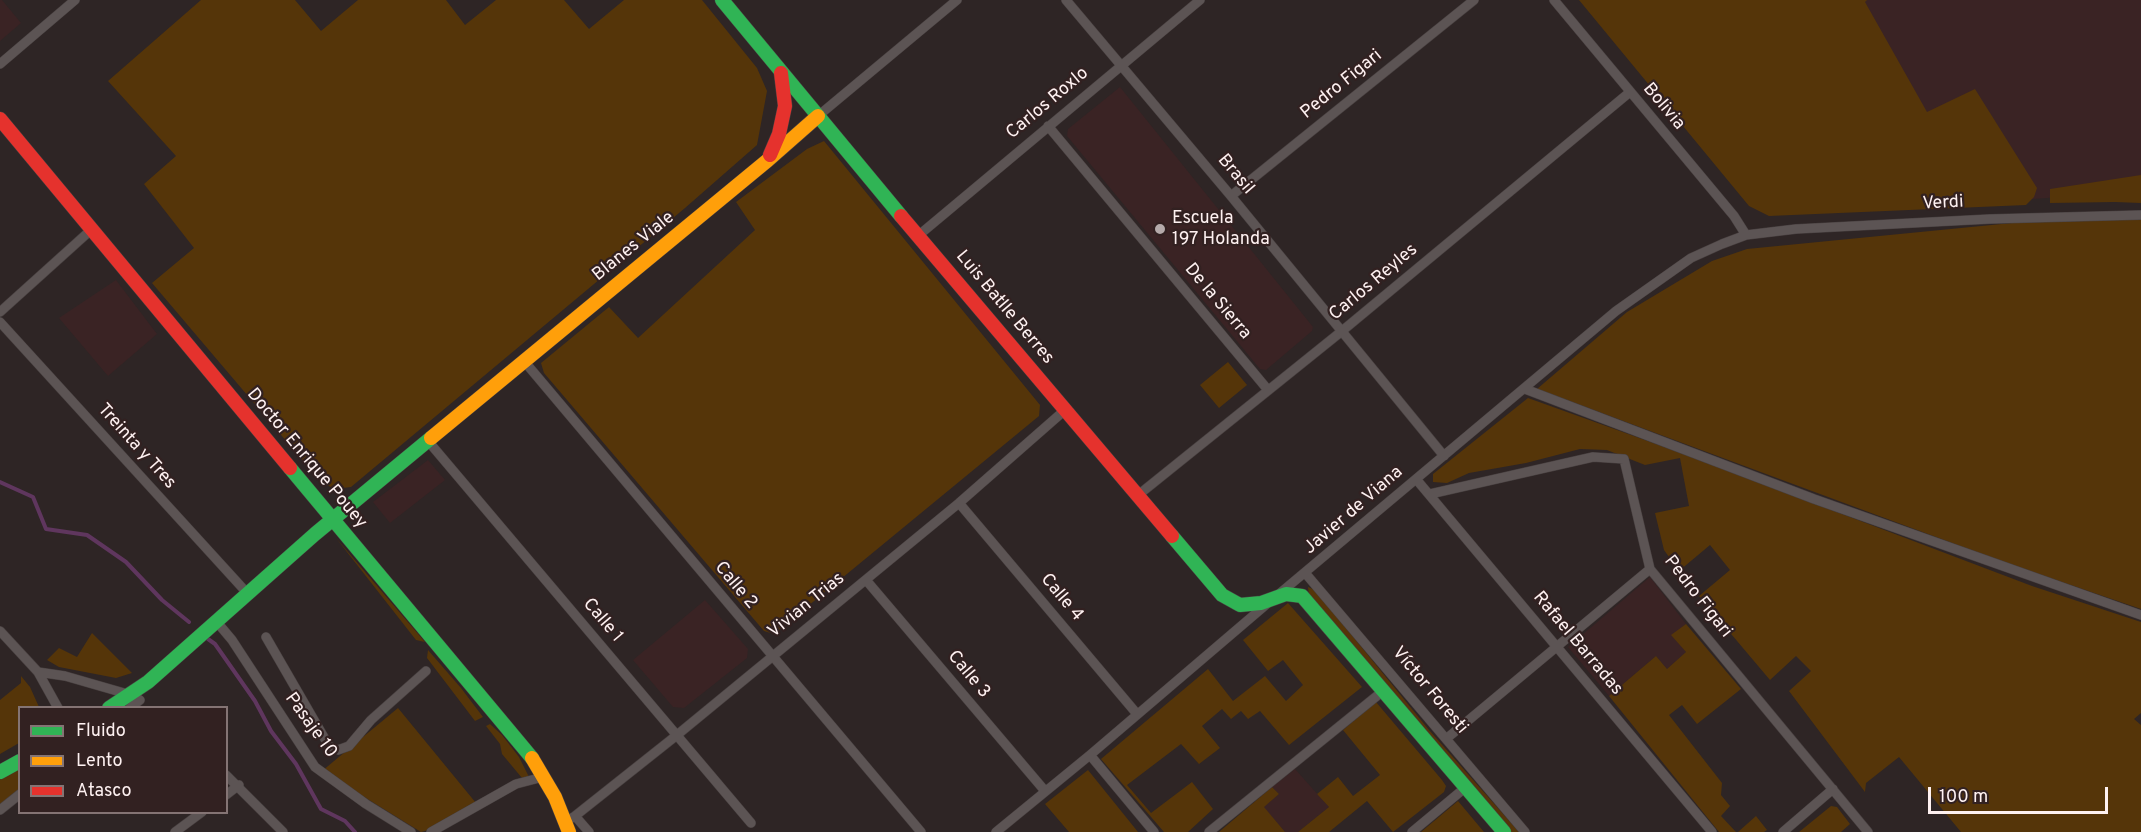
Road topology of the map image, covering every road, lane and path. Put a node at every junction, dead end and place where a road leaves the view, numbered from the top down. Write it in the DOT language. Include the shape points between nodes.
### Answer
graph roads {
  1 [pos="75,0"];
  2 [pos="722,0"];
  3 [pos="957,0"];
  4 [pos="1066,0"];
  5 [pos="1200,0"];
  6 [pos="1474,0"];
  7 [pos="1554,0"];
  8 [pos="0,64"];
  9 [pos="1120,65"];
  10 [pos="781,73"];
  11 [pos="1630,92"];
  12 [pos="818,116"];
  13 [pos="0,119"];
  14 [pos="1048,126"];
  15 [pos="768,160"];
  16 [pos="1231,196"];
  17 [pos="2141,215"];
  18 [pos="92,229"];
  19 [pos="919,235"];
  20 [pos="1746,235"];
  21 [pos="0,312"];
  22 [pos="0,322"];
  23 [pos="1342,331"];
  24 [pos="525,361"];
  25 [pos="1525,389"];
  26 [pos="1268,390"];
  27 [pos="1065,410"];
  28 [pos="428,441"];
  29 [pos="1444,456"];
  30 [pos="1416,479"];
  31 [pos="1430,494"];
  32 [pos="1137,496"];
  33 [pos="959,503"];
  34 [pos="332,520"];
  35 [pos="1650,569"];
  36 [pos="1306,574"];
  37 [pos="866,580"];
  38 [pos="248,594"];
  39 [pos="1275,597"];
  40 [pos="2141,615"];
  41 [pos="216,621"];
  42 [pos="0,631"];
  43 [pos="266,637"];
  44 [pos="232,640"];
  45 [pos="1557,646"];
  46 [pos="772,656"];
  47 [pos="426,671"];
  48 [pos="38,672"];
  49 [pos="1383,691"];
  50 [pos="133,701"];
  51 [pos="57,706"];
  52 [pos="116,706"];
  53 [pos="1137,714"];
  54 [pos="677,735"];
  55 [pos="1446,740"];
  56 [pos="1090,755"];
  57 [pos="18,762"];
  58 [pos="0,772"];
  59 [pos="228,777"];
  60 [pos="543,777"];
  61 [pos="239,785"];
  62 [pos="1466,787"];
  63 [pos="1833,789"];
  64 [pos="1045,791"];
  65 [pos="228,793"];
  66 [pos="18,796"];
  67 [pos="0,810"];
  68 [pos="201,814"];
  69 [pos="570,823"];
  70 [pos="751,823"];
  71 [pos="175,832"];
  72 [pos="283,832"];
  73 [pos="411,832"];
  74 [pos="431,832"];
  75 [pos="589,832"];
  76 [pos="921,832"];
  77 [pos="996,832"];
  78 [pos="1154,832"];
  79 [pos="1209,832"];
  80 [pos="1412,832"];
  81 [pos="1503,832"];
  82 [pos="1525,832"];
  83 [pos="1712,832"];
  84 [pos="1783,832"];
  85 [pos="1868,832"];
  1 -- 8 [label="street"];
  2 -- 10 [label="street, Luis Batlle Berres"];
  3 -- 12 [label="street, Blanes Viale"];
  4 -- 9 [label="street, Brasil"];
  5 -- 9 [label="street, Carlos Roxlo"];
  6 -- 16 [label="street, Pedro Figari"];
  7 -- 11 [label="street, Bolivia"];
  9 -- 14 [label="street, Carlos Roxlo"];
  9 -- 16 [label="street, Brasil"];
  10 -- 12 [label="street, Luis Batlle Berres"];
  10 -- 15 [label="street" via="784,112"];
  11 -- 20 [label="street, Bolivia"];
  11 -- 23 [label="street, Carlos Reyles"];
  12 -- 15 [label="street, Blanes Viale"];
  12 -- 19 [label="street, Luis Batlle Berres"];
  13 -- 18 [label="street, Doctor Enrique Pouey"];
  14 -- 19 [label="street, Carlos Roxlo"];
  14 -- 26 [label="street, De la Sierra"];
  15 -- 24 [label="street, Blanes Viale"];
  16 -- 23 [label="street, Brasil"];
  17 -- 20 [label="street, Verdi" via="1847,225"];
  18 -- 21 [label="street"];
  18 -- 34 [label="street, Doctor Enrique Pouey"];
  19 -- 27 [label="street, Luis Batlle Berres"];
  20 -- 25 [label="street, Javier de Viana" via="1691,258 1662,276"];
  22 -- 38 [label="street, Treinta y Tres"];
  23 -- 26 [label="street, Carlos Reyles"];
  23 -- 29 [label="street, Brasil"];
  24 -- 28 [label="street, Blanes Viale"];
  24 -- 46 [label="street, Calle 2"];
  25 -- 29 [label="street, Javier de Viana"];
  25 -- 40 [label="street" via="1814,499"];
  26 -- 32 [label="street, Carlos Reyles"];
  27 -- 32 [label="street, Luis Batlle Berres"];
  27 -- 33 [label="street, Vivian Trias"];
  28 -- 34 [label="street, Blanes Viale"];
  28 -- 54 [label="street, Calle 1"];
  29 -- 30 [label="street, Javier de Viana"];
  30 -- 31 [label="street, Rafael Barradas"];
  30 -- 36 [label="street, Javier de Viana"];
  31 -- 35 [label="street, Pedro Figari" via="1593,456 1624,459"];
  31 -- 45 [label="street, Rafael Barradas"];
  32 -- 39 [label="street, Luis Batlle Berres" via="1212,584 1232,601 1249,605"];
  33 -- 37 [label="street, Vivian Trias"];
  33 -- 53 [label="street, Calle 4"];
  34 -- 38 [label="street, Blanes Viale"];
  34 -- 60 [label="street, Doctor Enrique Pouey" via="532,758"];
  35 -- 45 [label="street"];
  35 -- 63 [label="street, Pedro Figari"];
  36 -- 39 [label="street, Javier de Viana"];
  36 -- 55 [label="street, Víctor Foresti"];
  37 -- 46 [label="street, Vivian Trias"];
  37 -- 64 [label="street, Calle 3"];
  38 -- 41 [label="street, Blanes Viale"];
  39 -- 49 [label="street, Víctor Foresti" via="1302,596"];
  39 -- 53 [label="street, Javier de Viana"];
  41 -- 44 [label="street, Pasaje 10"];
  41 -- 44 [label="street, Pasaje 10"];
  41 -- 50 [label="street, Blanes Viale" via="148,682"];
  42 -- 48 [label="street"];
  43 -- 47 [label="street" via="329,746 338,750 349,746"];
  44 -- 73 [label="street, Pasaje 10" via="315,767"];
  45 -- 55 [label="street"];
  45 -- 83 [label="street, Rafael Barradas"];
  46 -- 54 [label="street, Vivian Trias"];
  46 -- 76 [label="street, Calle 2"];
  48 -- 50 [label="street" via="65,676"];
  48 -- 51 [label="street"];
  49 -- 62 [label="street, Víctor Foresti"];
  49 -- 79 [label="street"];
  50 -- 52 [label="street, Blanes Viale"];
  53 -- 56 [label="street, Javier de Viana"];
  54 -- 69 [label="street, Vivian Trias"];
  54 -- 70 [label="street, Calle 1"];
  55 -- 82 [label="street, Víctor Foresti"];
  56 -- 64 [label="street, Javier de Viana"];
  56 -- 78 [label="street"];
  57 -- 58 [label="street"];
  59 -- 61 [label="street"];
  60 -- 69 [label="street, Doctor Enrique Pouey"];
  60 -- 74 [label="street" via="516,784"];
  61 -- 65 [label="street"];
  61 -- 72 [label="street"];
  62 -- 80 [label="street"];
  62 -- 81 [label="street, Víctor Foresti"];
  63 -- 84 [label="street"];
  63 -- 85 [label="street, Pedro Figari"];
  64 -- 77 [label="street, Javier de Viana"];
  66 -- 67 [label="street"];
  68 -- 71 [label="street"];
  69 -- 75 [label="street"];
}
